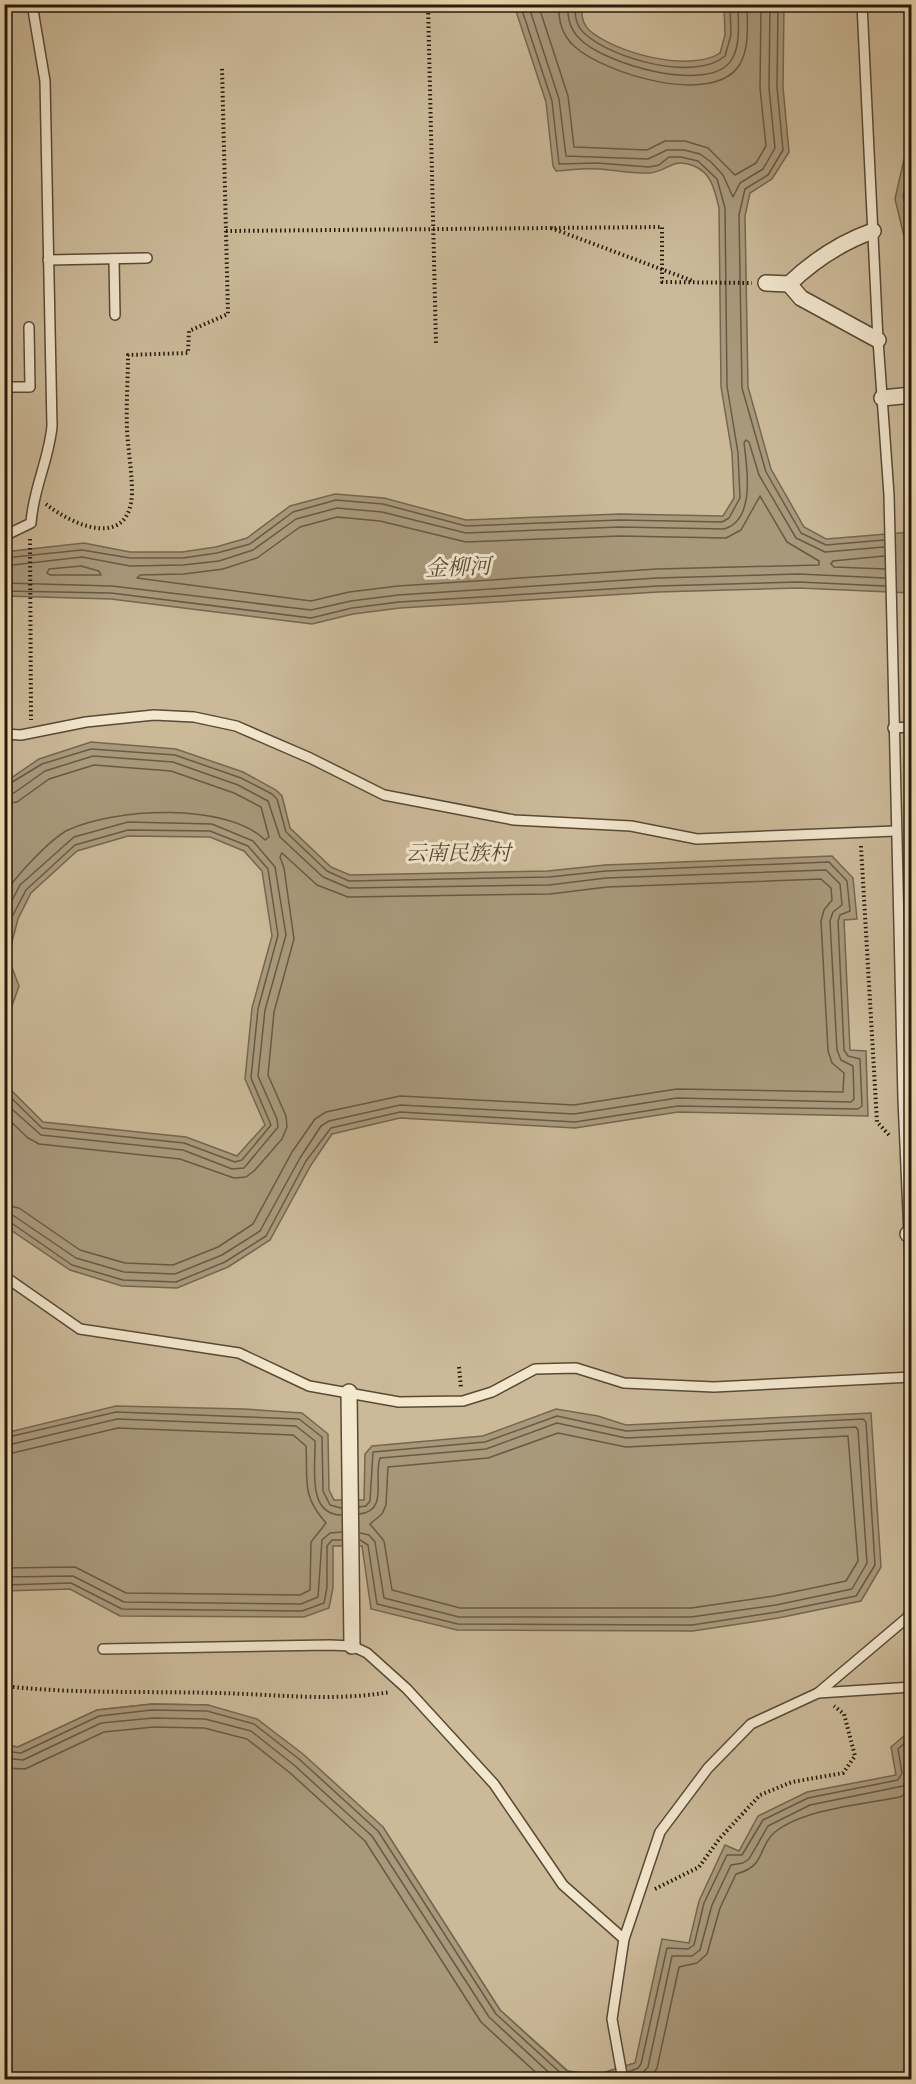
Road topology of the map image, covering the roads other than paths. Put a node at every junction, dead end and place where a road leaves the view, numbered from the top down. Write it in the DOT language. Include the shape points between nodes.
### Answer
graph roads {
  1 [pos="32,4"];
  2 [pos="862,4"];
  3 [pos="873,231"];
  4 [pos="147,258"];
  5 [pos="114,259"];
  6 [pos="48,260"];
  7 [pos="766,283"];
  8 [pos="789,284"];
  9 [pos="115,315"];
  10 [pos="29,327"];
  11 [pos="878,340"];
  12 [pos="4,387"];
  13 [pos="30,387"];
  14 [pos="51,387"];
  15 [pos="912,395"];
  16 [pos="882,398"];
  17 [pos="4,536"];
  18 [pos="912,727"];
  19 [pos="893,728"];
  20 [pos="4,734"];
  21 [pos="896,831"];
  22 [pos="907,1099"];
  23 [pos="910,1234"];
  24 [pos="4,1276"];
  25 [pos="912,1304"];
  26 [pos="912,1377"];
  27 [pos="349,1392"];
  28 [pos="912,1605"];
  29 [pos="352,1646"];
  30 [pos="104,1649"];
  31 [pos="912,1687"];
  32 [pos="818,1693"];
  33 [pos="624,1939"];
  34 [pos="623,2079"];
  1 -- 6 [label="lane" via="45,81"];
  2 -- 3 [label="lane"];
  3 -- 8 [label="street" via="854,238"];
  3 -- 11 [label="lane"];
  4 -- 5 [label="lane"];
  5 -- 6 [label="lane"];
  5 -- 9 [label="lane"];
  6 -- 14 [label="lane"];
  7 -- 8 [label="street"];
  8 -- 11 [label="street" via="801,297"];
  10 -- 13 [label="lane"];
  11 -- 16 [label="lane"];
  12 -- 13 [label="lane"];
  13 -- 14 [label="lane"];
  14 -- 17 [label="lane" via="50,448 31,523"];
  15 -- 16 [label="street"];
  16 -- 19 [label="lane" via="889,495"];
  18 -- 19 [label="lane"];
  19 -- 21 [label="lane"];
  20 -- 21 [label="lane" via="154,715 194,717 236,726 384,795 514,820 631,826 697,839"];
  21 -- 22 [label="lane"];
  22 -- 23 [label="lane" via="905,1156"];
  23 -- 25 [label="lane"];
  24 -- 27 [label="lane" via="80,1329 239,1353 309,1386"];
  26 -- 27 [label="lane" via="714,1387 624,1383 576,1368 535,1369 492,1392 463,1401 399,1402"];
  27 -- 29 [label="street"];
  28 -- 32 [label="lane" via="908,1617"];
  29 -- 30 [label="lane"];
  29 -- 33 [label="lane" via="367,1653 407,1689 494,1784 563,1885"];
  31 -- 32 [label="lane"];
  32 -- 33 [label="lane" via="752,1724 708,1768 660,1832"];
  33 -- 34 [label="lane" via="612,2019"];
}
